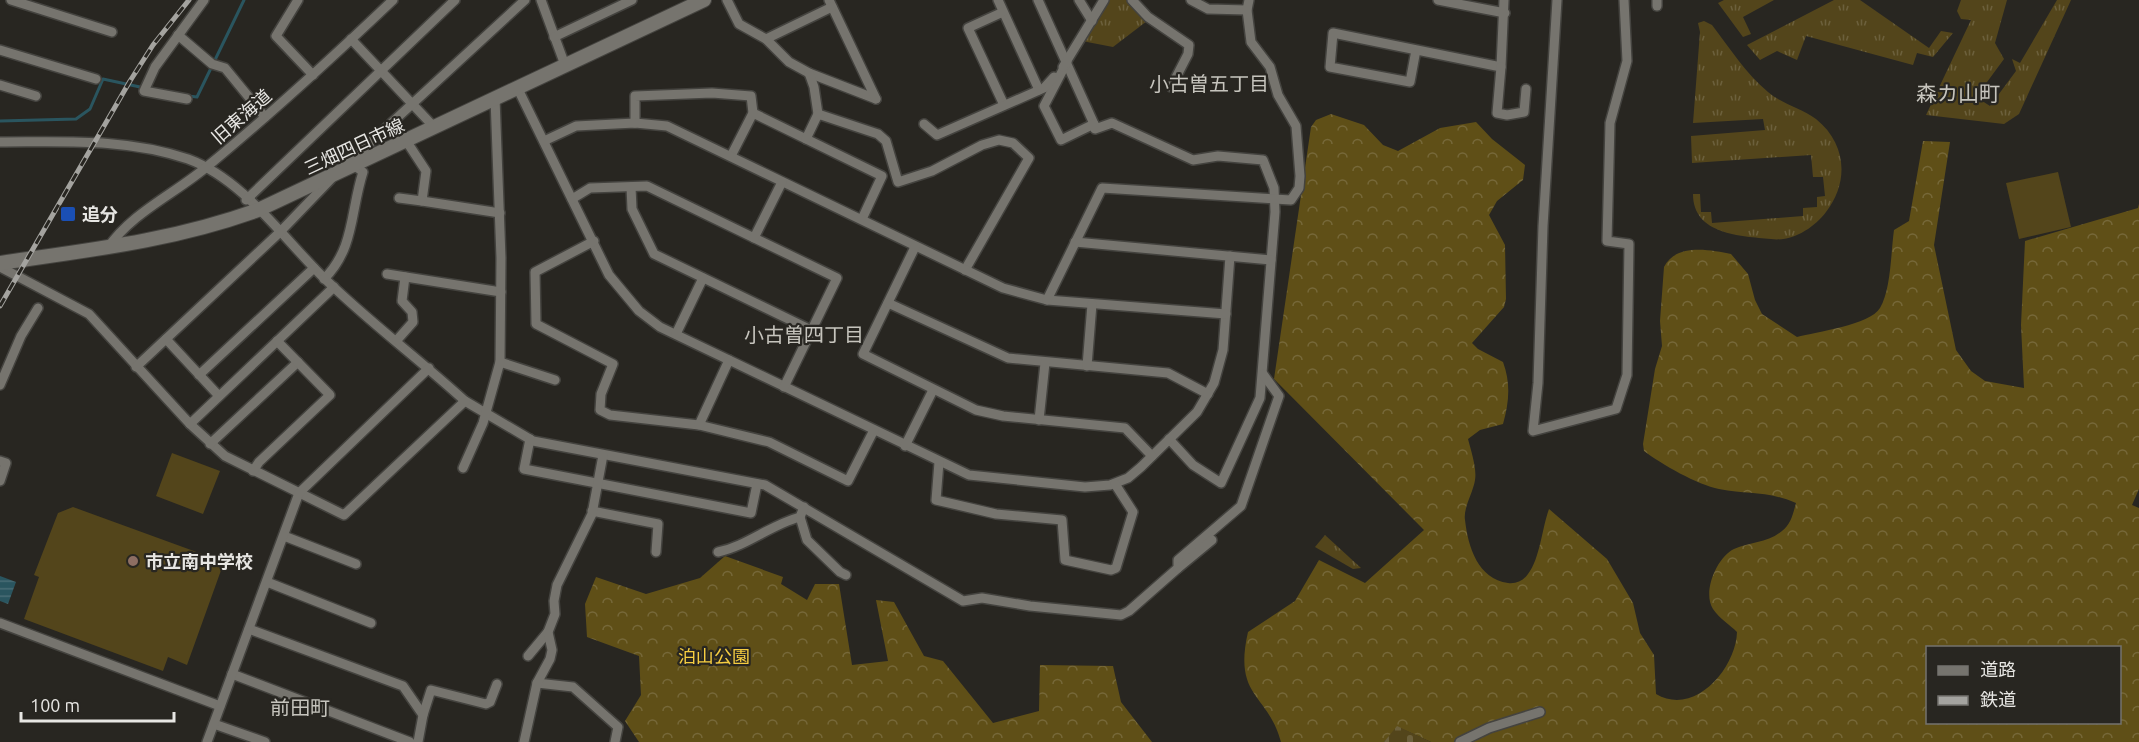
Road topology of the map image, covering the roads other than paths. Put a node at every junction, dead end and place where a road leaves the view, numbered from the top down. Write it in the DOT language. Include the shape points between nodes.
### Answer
graph roads {
  1 [pos="11,0"];
  2 [pos="204,0"];
  3 [pos="298,0"];
  4 [pos="393,0"];
  5 [pos="455,0"];
  6 [pos="525,0"];
  7 [pos="541,0"];
  8 [pos="632,0"];
  9 [pos="704,0"];
  10 [pos="727,0"];
  11 [pos="998,0"];
  12 [pos="1038,0"];
  13 [pos="1079,0"];
  14 [pos="1104,0"];
  15 [pos="1132,0"];
  16 [pos="1191,0"];
  17 [pos="1438,0"];
  18 [pos="1504,0"];
  19 [pos="1557,0"];
  20 [pos="1624,0"];
  21 [pos="831,4"];
  22 [pos="1248,5"];
  23 [pos="1003,12"];
  24 [pos="1504,13"];
  25 [pos="1092,21"];
  26 [pos="112,32"];
  27 [pos="177,35"];
  28 [pos="554,37"];
  29 [pos="351,39"];
  30 [pos="766,39"];
  31 [pos="0,50"];
  32 [pos="1416,50"];
  33 [pos="1067,62"];
  34 [pos="565,65"];
  35 [pos="1501,67"];
  36 [pos="380,71"];
  37 [pos="809,74"];
  38 [pos="313,75"];
  39 [pos="96,79"];
  40 [pos="0,85"];
  41 [pos="517,87"];
  42 [pos="1171,87"];
  43 [pos="1526,89"];
  44 [pos="1039,90"];
  45 [pos="36,96"];
  46 [pos="495,98"];
  47 [pos="187,99"];
  48 [pos="413,105"];
  49 [pos="1004,105"];
  50 [pos="753,113"];
  51 [pos="818,114"];
  52 [pos="266,117"];
  53 [pos="635,123"];
  54 [pos="924,124"];
  55 [pos="1095,124"];
  56 [pos="434,127"];
  57 [pos="806,139"];
  58 [pos="544,141"];
  59 [pos="0,142"];
  60 [pos="407,142"];
  61 [pos="731,156"];
  62 [pos="355,166"];
  63 [pos="206,168"];
  64 [pos="335,175"];
  65 [pos="782,182"];
  66 [pos="631,187"];
  67 [pos="399,198"];
  68 [pos="572,199"];
  69 [pos="246,200"];
  70 [pos="422,201"];
  71 [pos="1275,201"];
  72 [pos="258,210"];
  73 [pos="500,213"];
  74 [pos="862,219"];
  75 [pos="280,232"];
  76 [pos="754,238"];
  77 [pos="594,241"];
  78 [pos="1075,243"];
  79 [pos="915,247"];
  80 [pos="107,249"];
  81 [pos="1230,256"];
  82 [pos="1271,260"];
  83 [pos="0,265"];
  84 [pos="314,268"];
  85 [pos="965,270"];
  86 [pos="387,274"];
  87 [pos="405,277"];
  88 [pos="703,278"];
  89 [pos="324,279"];
  90 [pos="334,287"];
  91 [pos="501,292"];
  92 [pos="1047,300"];
  93 [pos="888,303"];
  94 [pos="1092,304"];
  95 [pos="38,308"];
  96 [pos="1226,314"];
  97 [pos="811,330"];
  98 [pos="676,334"];
  99 [pos="166,339"];
  100 [pos="397,340"];
  101 [pos="277,341"];
  102 [pos="729,360"];
  103 [pos="298,362"];
  104 [pos="500,362"];
  105 [pos="1045,363"];
  106 [pos="1087,366"];
  107 [pos="136,367"];
  108 [pos="429,368"];
  109 [pos="1263,374"];
  110 [pos="199,375"];
  111 [pos="555,380"];
  112 [pos="0,385"];
  113 [pos="784,387"];
  114 [pos="933,390"];
  115 [pos="1208,394"];
  116 [pos="219,396"];
  117 [pos="465,401"];
  118 [pos="485,415"];
  119 [pos="1039,420"];
  120 [pos="190,424"];
  121 [pos="699,425"];
  122 [pos="874,430"];
  123 [pos="530,439"];
  124 [pos="1169,439"];
  125 [pos="210,444"];
  126 [pos="905,446"];
  127 [pos="603,455"];
  128 [pos="1152,456"];
  129 [pos="0,460"];
  130 [pos="939,462"];
  131 [pos="463,468"];
  132 [pos="253,471"];
  133 [pos="0,481"];
  134 [pos="598,484"];
  135 [pos="757,484"];
  136 [pos="1115,484"];
  137 [pos="299,493"];
  138 [pos="804,507"];
  139 [pos="592,511"];
  140 [pos="800,518"];
  141 [pos="284,536"];
  142 [pos="1212,540"];
  143 [pos="656,552"];
  144 [pos="718,552"];
  145 [pos="356,564"];
  146 [pos="1178,568"];
  147 [pos="846,575"];
  148 [pos="267,582"];
  149 [pos="0,623"];
  150 [pos="371,623"];
  151 [pos="249,629"];
  152 [pos="548,632"];
  153 [pos="528,656"];
  154 [pos="232,674"];
  155 [pos="537,683"];
  156 [pos="497,684"];
  157 [pos="220,706"];
  158 [pos="1540,712"];
  159 [pos="423,714"];
  160 [pos="214,724"];
  161 [pos="207,742"];
  162 [pos="265,742"];
  163 [pos="410,742"];
  164 [pos="418,742"];
  165 [pos="524,742"];
  166 [pos="615,742"];
  167 [pos="1460,742"];
  1 -- 26 [label="street"];
  2 -- 27 [label="street"];
  3 -- 38 [label="street" via="276,36"];
  4 -- 29 [label="street, 旧東海道"];
  5 -- 36 [label="street"];
  6 -- 48 [label="street"];
  7 -- 28 [label="street"];
  8 -- 28 [label="street"];
  9 -- 34 [label="main road, 三畑四日市線"];
  10 -- 30 [label="street" via="739,24"];
  11 -- 23 [label="street"];
  12 -- 33 [label="street"];
  13 -- 25 [label="street"];
  14 -- 25 [label="street"];
  15 -- 42 [label="street" via="1148,17 1189,45"];
  16 -- 22 [label="street" via="1208,9"];
  17 -- 24 [label="street"];
  18 -- 24 [label="street"];
  19 -- 20 [label="street" via="1533,431 1616,409 1626,382 1629,244 1607,241 1610,123 1627,61"];
  21 -- 30 [label="street"];
  21 -- 37 [label="street" via="876,99"];
  22 -- 71 [label="street" via="1251,42 1270,67 1278,95 1296,126 1299,147 1299,188 1291,200"];
  23 -- 44 [label="street"];
  23 -- 49 [label="street" via="968,28"];
  24 -- 35 [label="street"];
  25 -- 33 [label="street"];
  27 -- 47 [label="street" via="144,91"];
  27 -- 52 [label="street" via="214,65 225,68"];
  28 -- 34 [label="street"];
  29 -- 36 [label="street"];
  29 -- 38 [label="street, 旧東海道"];
  30 -- 37 [label="street" via="789,62"];
  31 -- 39 [label="street"];
  32 -- 32 [label="street" via="1333,33 1330,67 1410,82"];
  32 -- 35 [label="street"];
  33 -- 44 [label="street"];
  33 -- 55 [label="street"];
  33 -- 55 [label="street" via="1044,106 1061,140"];
  34 -- 41 [label="main road, 三畑四日市線"];
  35 -- 43 [label="street" via="1497,113 1524,112"];
  36 -- 48 [label="street"];
  36 -- 69 [label="street"];
  37 -- 51 [label="street"];
  38 -- 52 [label="street, 旧東海道"];
  40 -- 45 [label="street"];
  41 -- 46 [label="main road, 三畑四日市線"];
  41 -- 58 [label="street"];
  44 -- 49 [label="street"];
  46 -- 56 [label="main road, 三畑四日市線"];
  46 -- 73 [label="street"];
  48 -- 56 [label="street"];
  48 -- 64 [label="street"];
  49 -- 54 [label="street" via="937,135"];
  50 -- 53 [label="street" via="751,96 635,96"];
  50 -- 57 [label="street"];
  50 -- 61 [label="street"];
  51 -- 57 [label="street"];
  51 -- 85 [label="street" via="878,134 886,141 898,182 932,171 991,141 1012,143 1029,158"];
  52 -- 63 [label="street, 旧東海道"];
  53 -- 58 [label="street" via="576,126"];
  53 -- 61 [label="street" via="667,126"];
  55 -- 71 [label="street" via="1095,129 1112,123 1193,160 1218,156 1263,160"];
  56 -- 60 [label="main road, 三畑四日市線"];
  57 -- 74 [label="street" via="882,176"];
  58 -- 68 [label="street"];
  59 -- 63 [label="street" via="94,142 187,159"];
  60 -- 62 [label="main road, 三畑四日市線"];
  60 -- 70 [label="street" via="426,171"];
  61 -- 65 [label="street"];
  62 -- 64 [label="main road, 三畑四日市線"];
  62 -- 89 [label="street" via="363,172 347,246 338,265"];
  63 -- 69 [label="street" via="228,179"];
  63 -- 80 [label="street, 旧東海道" via="129,222"];
  64 -- 72 [label="main road, 三畑四日市線"];
  64 -- 75 [label="street"];
  65 -- 74 [label="street"];
  65 -- 76 [label="street"];
  66 -- 68 [label="street" via="590,188"];
  66 -- 76 [label="street" via="647,186"];
  66 -- 88 [label="street" via="632,209 654,254"];
  67 -- 70 [label="street"];
  68 -- 77 [label="street"];
  69 -- 72 [label="street"];
  70 -- 73 [label="street"];
  71 -- 78 [label="street" via="1102,188"];
  71 -- 82 [label="street"];
  72 -- 75 [label="street"];
  72 -- 80 [label="main road, 三畑四日市線" via="210,227"];
  73 -- 91 [label="street"];
  74 -- 79 [label="street"];
  75 -- 84 [label="street"];
  75 -- 99 [label="street"];
  76 -- 97 [label="street" via="837,278"];
  77 -- 98 [label="street" via="617,287 639,311"];
  77 -- 121 [label="street" via="535,272 536,324 613,364 601,394 600,410 610,415"];
  78 -- 81 [label="street"];
  78 -- 92 [label="street"];
  79 -- 85 [label="street"];
  79 -- 93 [label="street"];
  80 -- 83 [label="main road, 三畑四日市線"];
  81 -- 82 [label="street"];
  81 -- 96 [label="street"];
  82 -- 109 [label="street"];
  83 -- 107 [label="street" via="89,314"];
  84 -- 89 [label="street"];
  84 -- 110 [label="street"];
  85 -- 92 [label="street" via="1014,292"];
  86 -- 87 [label="street"];
  87 -- 91 [label="street"];
  87 -- 100 [label="street" via="402,301 412,312 413,322"];
  88 -- 97 [label="street"];
  88 -- 98 [label="street"];
  89 -- 90 [label="street"];
  90 -- 100 [label="street"];
  90 -- 101 [label="street"];
  91 -- 104 [label="street"];
  92 -- 94 [label="street"];
  93 -- 105 [label="street" via="1008,358"];
  93 -- 114 [label="street" via="863,354"];
  94 -- 96 [label="street"];
  94 -- 106 [label="street"];
  95 -- 112 [label="street"];
  96 -- 115 [label="street" via="1219,368"];
  97 -- 113 [label="street"];
  98 -- 102 [label="street"];
  99 -- 107 [label="street"];
  99 -- 110 [label="street"];
  100 -- 108 [label="street"];
  101 -- 103 [label="street"];
  101 -- 116 [label="street"];
  102 -- 113 [label="street"];
  102 -- 121 [label="street"];
  103 -- 125 [label="street"];
  103 -- 132 [label="street" via="330,395"];
  104 -- 111 [label="street"];
  104 -- 118 [label="street"];
  105 -- 106 [label="street"];
  105 -- 119 [label="street"];
  106 -- 115 [label="street" via="1168,373"];
  107 -- 120 [label="street"];
  108 -- 117 [label="street"];
  108 -- 137 [label="street"];
  109 -- 124 [label="street" via="1260,398 1221,483 1193,465"];
  109 -- 146 [label="street" via="1279,396 1242,506 1178,560"];
  110 -- 116 [label="street"];
  113 -- 122 [label="street"];
  114 -- 119 [label="street" via="976,410"];
  114 -- 126 [label="street"];
  115 -- 124 [label="street" via="1197,412"];
  116 -- 120 [label="street"];
  117 -- 118 [label="street"];
  117 -- 137 [label="street" via="344,515"];
  118 -- 123 [label="street"];
  118 -- 131 [label="street"];
  119 -- 128 [label="street" via="1125,428"];
  120 -- 125 [label="street"];
  121 -- 122 [label="street" via="769,442 848,481"];
  122 -- 126 [label="street"];
  123 -- 127 [label="street"];
  123 -- 134 [label="street" via="524,469"];
  124 -- 128 [label="street"];
  125 -- 132 [label="street"];
  126 -- 130 [label="street"];
  127 -- 134 [label="street"];
  127 -- 135 [label="street"];
  128 -- 136 [label="street"];
  129 -- 133 [label="street" via="6,463"];
  130 -- 136 [label="street" via="969,475 1085,487"];
  130 -- 136 [label="street" via="936,500 996,514 1062,520 1065,560 1111,570 1116,568 1133,512"];
  132 -- 137 [label="street"];
  134 -- 135 [label="street" via="751,513"];
  134 -- 139 [label="street"];
  135 -- 138 [label="street"];
  137 -- 141 [label="street"];
  138 -- 140 [label="street"];
  138 -- 146 [label="street" via="963,601 982,598 1121,615"];
  139 -- 143 [label="street" via="658,524"];
  139 -- 152 [label="street" via="557,585 555,614"];
  140 -- 144 [label="street"];
  140 -- 147 [label="street" via="807,540"];
  141 -- 145 [label="street"];
  141 -- 148 [label="street"];
  142 -- 146 [label="street"];
  148 -- 150 [label="street"];
  148 -- 151 [label="street"];
  149 -- 157 [label="street"];
  151 -- 154 [label="street"];
  151 -- 159 [label="street" via="403,686"];
  152 -- 153 [label="street"];
  152 -- 155 [label="street" via="552,650"];
  154 -- 157 [label="street"];
  154 -- 163 [label="street"];
  155 -- 165 [label="street"];
  155 -- 166 [label="street" via="573,687 618,727"];
  156 -- 159 [label="street" via="486,704 431,690"];
  157 -- 160 [label="street"];
  158 -- 167 [label="street"];
  159 -- 164 [label="street"];
  160 -- 161 [label="street"];
  160 -- 162 [label="street"];
}
